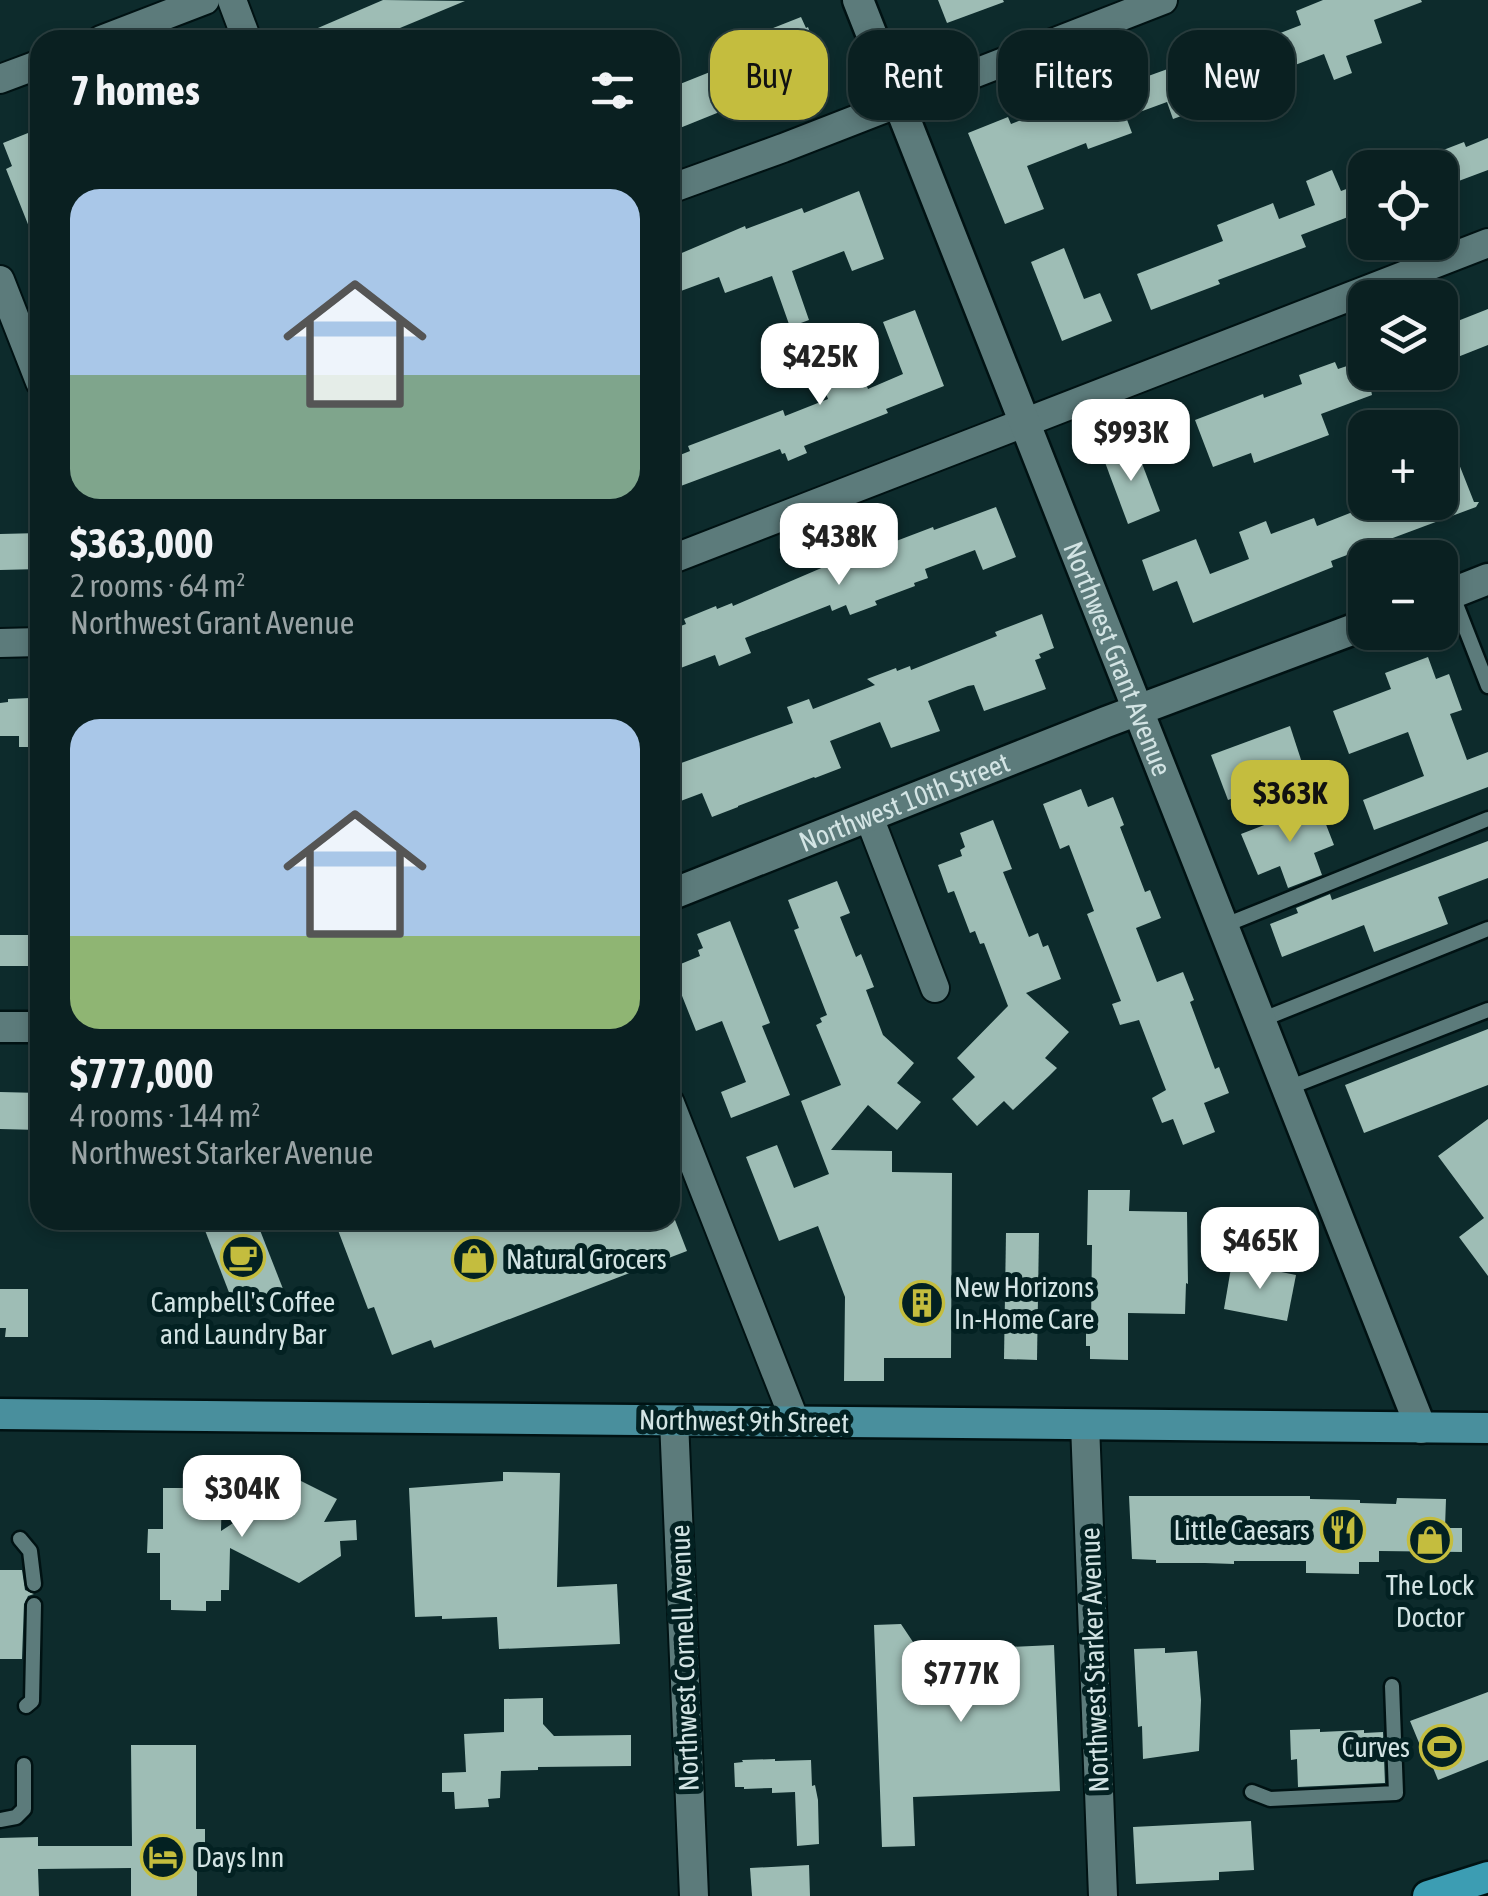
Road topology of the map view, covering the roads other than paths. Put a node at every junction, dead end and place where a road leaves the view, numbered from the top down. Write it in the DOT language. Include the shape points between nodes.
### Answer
graph roads {
  1 [pos="205,0"];
  2 [pos="232,0"];
  3 [pos="858,0"];
  4 [pos="1163,0"];
  5 [pos="127,30"];
  6 [pos="244,30"];
  7 [pos="870,30"];
  8 [pos="30,68"];
  9 [pos="978,71"];
  10 [pos="0,79"];
  11 [pos="853,120"];
  12 [pos="905,120"];
  13 [pos="680,185"];
  14 [pos="1488,243"];
  15 [pos="0,280"];
  16 [pos="30,356"];
  17 [pos="1024,421"];
  18 [pos="680,556"];
  19 [pos="1488,579"];
  20 [pos="1458,590"];
  21 [pos="1458,621"];
  22 [pos="1348,631"];
  23 [pos="0,642"];
  24 [pos="30,642"];
  25 [pos="1488,686"];
  26 [pos="1137,710"];
  27 [pos="869,817"];
  28 [pos="1488,819"];
  29 [pos="680,890"];
  30 [pos="1222,926"];
  31 [pos="1488,929"];
  32 [pos="935,988"];
  33 [pos="1488,1010"];
  34 [pos="1260,1020"];
  35 [pos="0,1026"];
  36 [pos="30,1028"];
  37 [pos="1287,1088"];
  38 [pos="680,1128"];
  39 [pos="0,1414"];
  40 [pos="674,1420"];
  41 [pos="795,1421"];
  42 [pos="1085,1424"];
  43 [pos="1421,1428"];
  44 [pos="1488,1428"];
  45 [pos="20,1539"];
  46 [pos="34,1584"];
  47 [pos="34,1605"];
  48 [pos="1392,1686"];
  49 [pos="26,1706"];
  50 [pos="24,1766"];
  51 [pos="1252,1792"];
  52 [pos="0,1820"];
  53 [pos="1488,1877"];
  54 [pos="694,1896"];
  55 [pos="1104,1896"];
  56 [pos="1428,1896"];
  1 -- 5 [label="street"];
  2 -- 6 [label="street"];
  3 -- 7 [label="main road, Northwest Grant Avenue"];
  4 -- 9 [label="street"];
  8 -- 10 [label="street"];
  11 -- 13 [label="street"];
  12 -- 17 [label="main road, Northwest Grant Avenue"];
  14 -- 17 [label="street"];
  15 -- 16 [label="street"];
  17 -- 18 [label="street"];
  17 -- 26 [label="main road, Northwest Grant Avenue"];
  19 -- 20 [label="main road"];
  21 -- 25 [label="lane"];
  22 -- 26 [label="main road, Northwest 10th Street"];
  23 -- 24 [label="street"];
  26 -- 27 [label="main road, Northwest 10th Street"];
  26 -- 30 [label="main road, Northwest Grant Avenue"];
  27 -- 29 [label="main road, Northwest 10th Street"];
  27 -- 32 [label="street"];
  28 -- 30 [label="lane"];
  30 -- 34 [label="main road, Northwest Grant Avenue"];
  31 -- 34 [label="lane"];
  33 -- 37 [label="lane"];
  34 -- 37 [label="main road, Northwest Grant Avenue"];
  35 -- 36 [label="main road"];
  37 -- 43 [label="main road, Northwest Grant Avenue"];
  38 -- 41 [label="street"];
  39 -- 40 [label="main road, Northwest 9th Street"];
  40 -- 41 [label="main road, Northwest 9th Street"];
  40 -- 54 [label="street, Northwest Cornell Avenue"];
  41 -- 42 [label="main road, Northwest 9th Street"];
  42 -- 43 [label="main road, Northwest 9th Street"];
  42 -- 55 [label="street, Northwest Starker Avenue"];
  43 -- 44 [label="main road, Northwest 9th Street"];
  45 -- 46 [label="lane" via="30,1551"];
  47 -- 49 [label="lane" via="32,1702"];
  48 -- 51 [label="lane" via="1396,1793 1270,1799"];
  50 -- 52 [label="lane" via="24,1810"];
  53 -- 56 [label="highway"];
}
